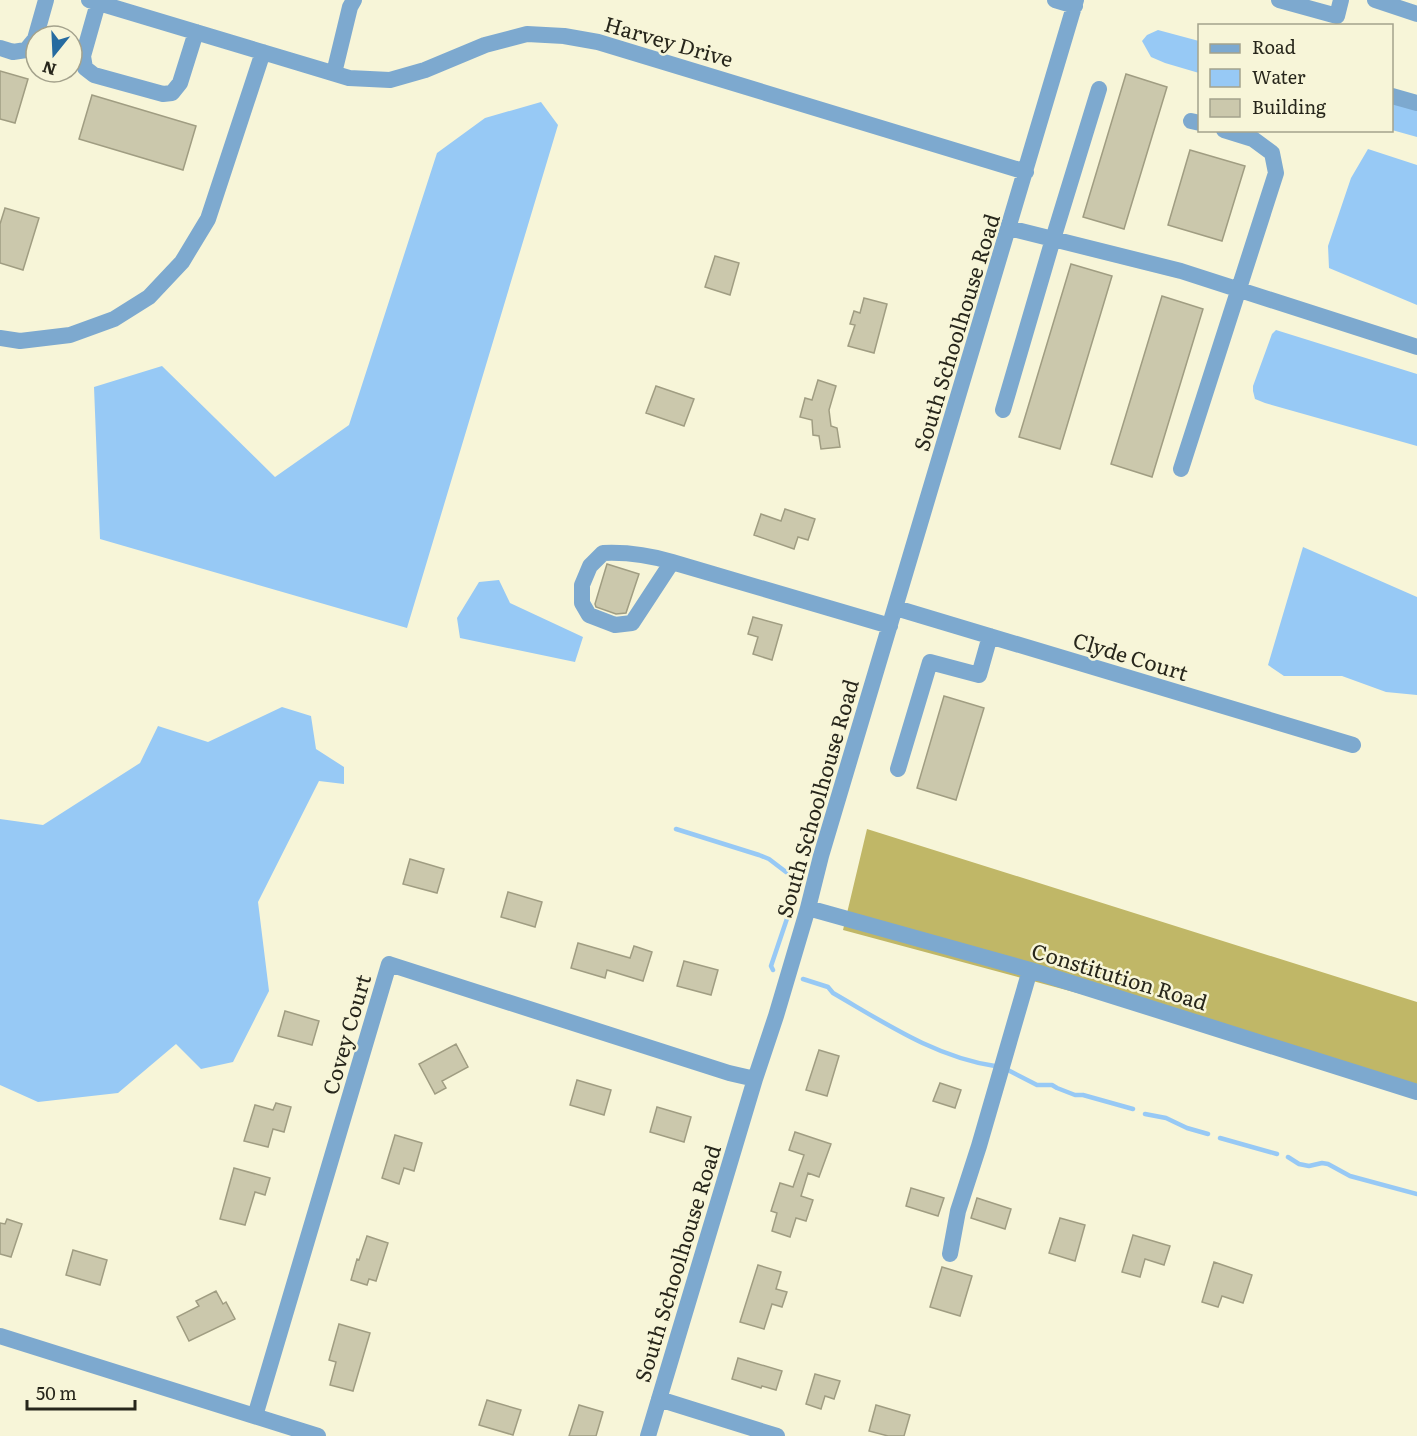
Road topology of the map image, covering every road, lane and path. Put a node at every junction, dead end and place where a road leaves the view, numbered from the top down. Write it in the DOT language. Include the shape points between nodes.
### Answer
graph roads {
  1 [pos="46,0"];
  2 [pos="354,0"];
  3 [pos="1055,0"];
  4 [pos="1279,0"];
  5 [pos="1374,0"];
  6 [pos="94,1"];
  7 [pos="1075,3"];
  8 [pos="1337,14"];
  9 [pos="1417,14"];
  10 [pos="196,32"];
  11 [pos="0,48"];
  12 [pos="263,52"];
  13 [pos="334,73"];
  14 [pos="1099,89"];
  15 [pos="1393,96"];
  16 [pos="1417,103"];
  17 [pos="1230,132"];
  18 [pos="1026,172"];
  19 [pos="1009,228"];
  20 [pos="1053,239"];
  21 [pos="1238,289"];
  22 [pos="0,338"];
  23 [pos="1417,347"];
  24 [pos="1003,410"];
  25 [pos="1181,469"];
  26 [pos="672,562"];
  27 [pos="896,608"];
  28 [pos="890,626"];
  29 [pos="990,636"];
  30 [pos="1353,745"];
  31 [pos="898,769"];
  32 [pos="808,908"];
  33 [pos="1030,970"];
  34 [pos="755,1079"];
  35 [pos="1417,1092"];
  36 [pos="950,1254"];
  37 [pos="0,1336"];
  38 [pos="659,1399"];
  39 [pos="255,1416"];
  40 [pos="318,1436"];
  41 [pos="648,1436"];
  42 [pos="777,1436"];
  1 -- 11 [label="street" via="35,39 26,50"];
  2 -- 13 [label="street"];
  3 -- 7 [label="street"];
  4 -- 8 [label="street"];
  5 -- 9 [label="street"];
  6 -- 10 [label="street, Harvey Drive"];
  6 -- 10 [label="street" via="83,56 85,68 94,75 172,93 180,83"];
  7 -- 18 [label="street, South Schoolhouse Road"];
  10 -- 12 [label="street, Harvey Drive"];
  12 -- 13 [label="street, Harvey Drive"];
  12 -- 22 [label="street" via="208,219 182,262 149,297 114,319 70,335 20,341"];
  13 -- 18 [label="street, Harvey Drive" via="349,78 390,80 495,42 527,34 564,36 598,42"];
  14 -- 20 [label="street"];
  15 -- 16 [label="street"];
  17 -- 21 [label="street" via="1253,139 1272,153 1276,173"];
  18 -- 19 [label="street, South Schoolhouse Road"];
  19 -- 20 [label="street"];
  19 -- 27 [label="street, South Schoolhouse Road"];
  20 -- 21 [label="street"];
  20 -- 24 [label="street"];
  21 -- 23 [label="street"];
  21 -- 25 [label="street"];
  26 -- 26 [label="street" via="619,552 603,553 590,566 582,585 582,603 589,615 615,625 632,623"];
  26 -- 28 [label="street"];
  27 -- 28 [label="street, South Schoolhouse Road"];
  27 -- 29 [label="street, Clyde Court"];
  28 -- 32 [label="street, South Schoolhouse Road"];
  29 -- 30 [label="street, Clyde Court"];
  29 -- 31 [label="street" via="979,675 930,662"];
  32 -- 33 [label="street, Constitution Road"];
  32 -- 34 [label="street, South Schoolhouse Road"];
  33 -- 35 [label="street, Constitution Road"];
  33 -- 36 [label="street" via="958,1211"];
  34 -- 38 [label="street, South Schoolhouse Road"];
  34 -- 39 [label="street, Covey Court" via="389,964"];
  37 -- 39 [label="street"];
  38 -- 41 [label="street, South Schoolhouse Road"];
  38 -- 42 [label="street"];
  39 -- 40 [label="street"];
}
